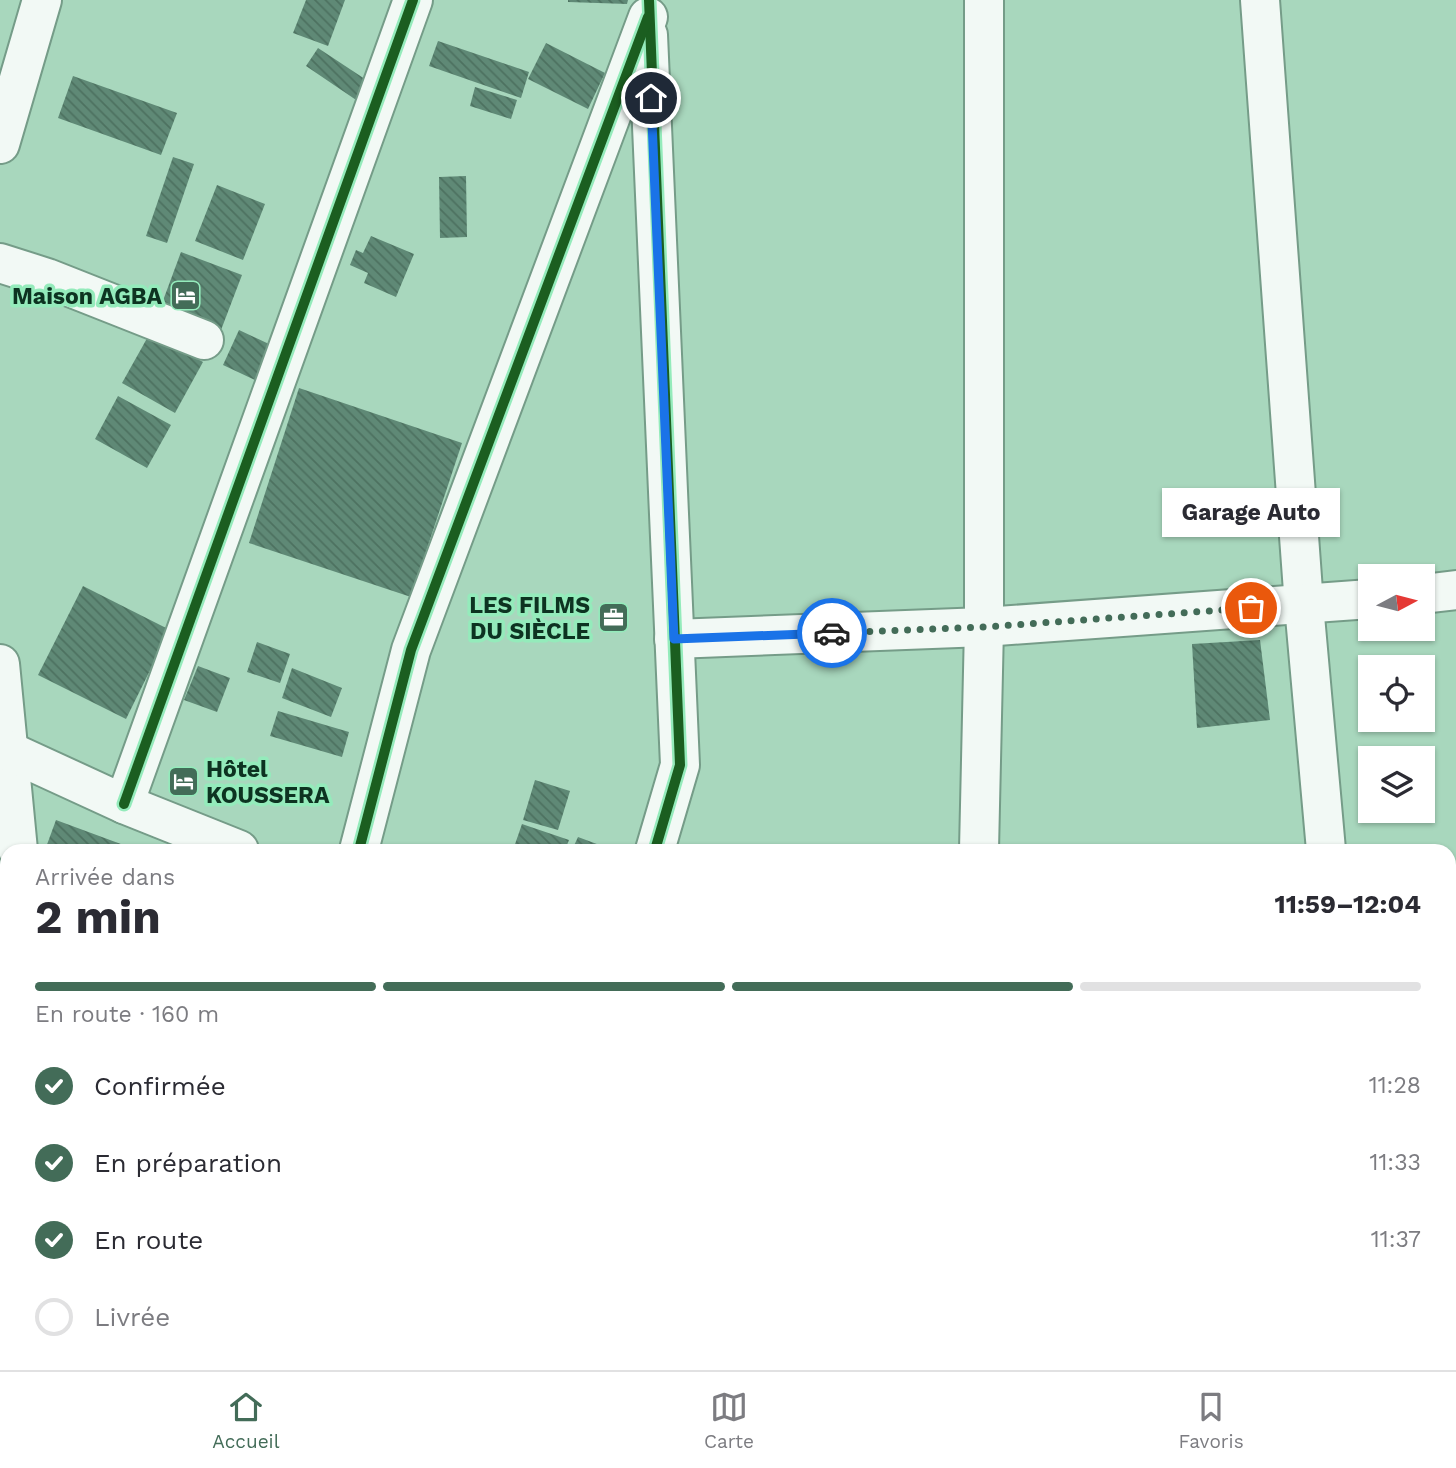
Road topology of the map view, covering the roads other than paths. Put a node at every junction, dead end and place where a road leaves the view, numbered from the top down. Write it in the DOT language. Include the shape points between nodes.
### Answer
graph roads {
  1 [pos="43,0"];
  2 [pos="413,0"];
  3 [pos="984,0"];
  4 [pos="1260,0"];
  5 [pos="648,9"];
  6 [pos="0,144"];
  7 [pos="0,263"];
  8 [pos="204,340"];
  9 [pos="1456,590"];
  10 [pos="1435,593"];
  11 [pos="1358,599"];
  12 [pos="1304,605"];
  13 [pos="984,627"];
  14 [pos="674,639"];
  15 [pos="0,664"];
  16 [pos="4,748"];
  17 [pos="124,804"];
  18 [pos="17,844"];
  19 [pos="224,844"];
  20 [pos="361,844"];
  21 [pos="657,844"];
  22 [pos="979,844"];
  23 [pos="1325,844"];
  1 -- 6 [label="street"];
  2 -- 17 [label="street"];
  3 -- 13 [label="street"];
  4 -- 12 [label="street"];
  5 -- 14 [label="street"];
  5 -- 20 [label="street" via="411,650"];
  7 -- 8 [label="street"];
  9 -- 10 [label="street"];
  11 -- 12 [label="street"];
  12 -- 13 [label="street"];
  12 -- 23 [label="street"];
  13 -- 14 [label="street"];
  13 -- 22 [label="street"];
  14 -- 21 [label="street" via="680,765"];
  15 -- 16 [label="street"];
  16 -- 17 [label="street"];
  16 -- 18 [label="street"];
  17 -- 19 [label="street"];
}
